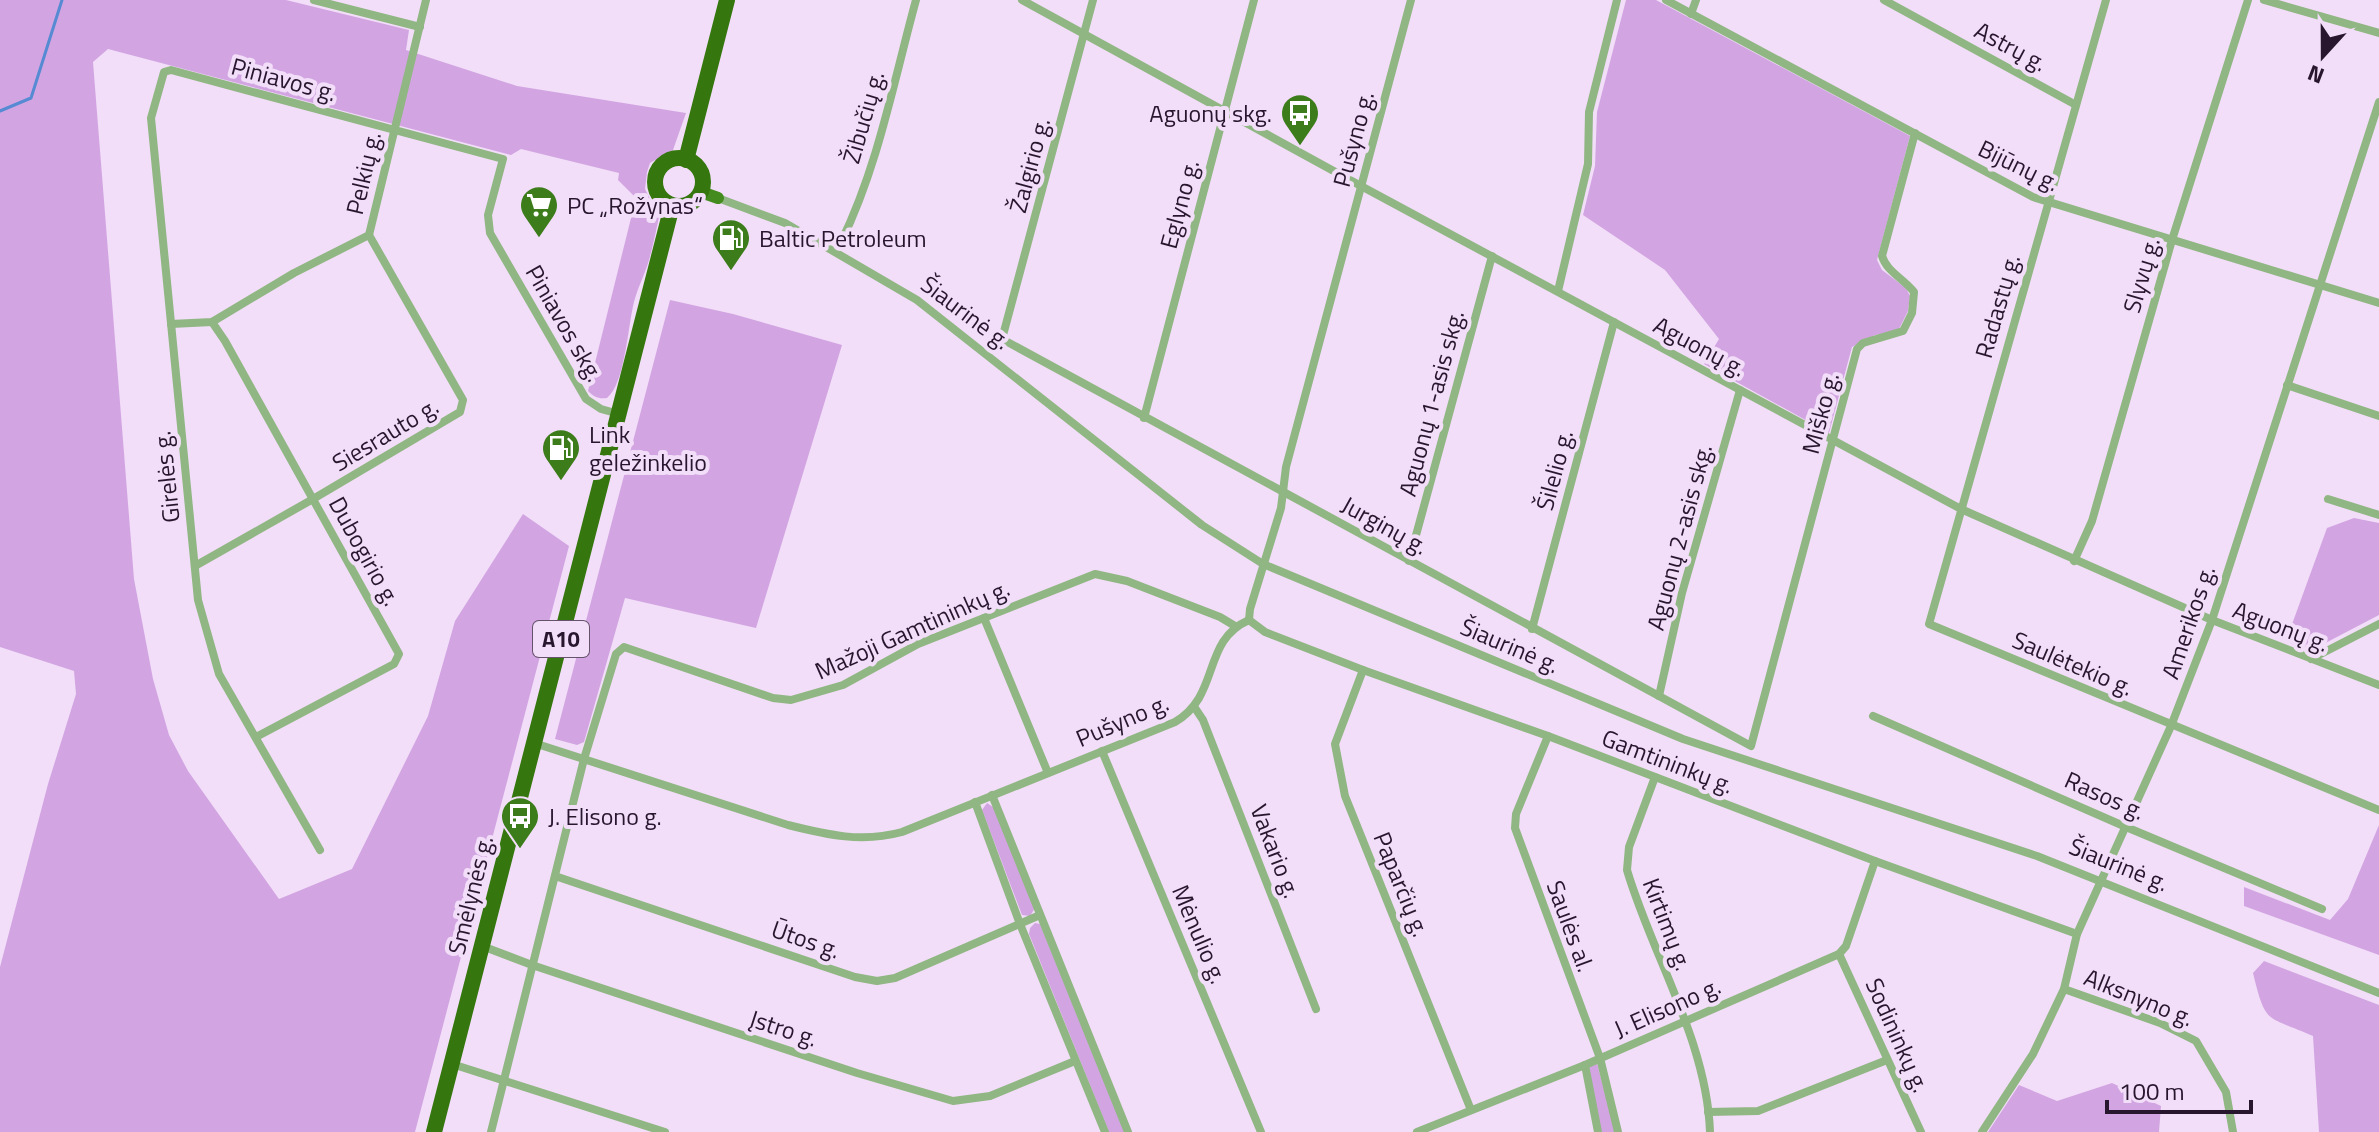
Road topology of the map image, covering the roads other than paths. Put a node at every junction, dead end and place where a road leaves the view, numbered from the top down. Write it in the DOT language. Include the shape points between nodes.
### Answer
graph roads {
  1 [pos="314,0"];
  2 [pos="426,0"];
  3 [pos="727,0"];
  4 [pos="916,0"];
  5 [pos="1022,0"];
  6 [pos="1093,0"];
  7 [pos="1254,0"];
  8 [pos="1411,0"];
  9 [pos="1617,0"];
  10 [pos="1666,0"];
  11 [pos="1696,0"];
  12 [pos="1884,0"];
  13 [pos="2248,0"];
  14 [pos="2264,0"];
  15 [pos="2102,1"];
  16 [pos="1691,14"];
  17 [pos="420,27"];
  18 [pos="2379,33"];
  19 [pos="1084,34"];
  20 [pos="164,72"];
  21 [pos="2379,102"];
  22 [pos="2076,105"];
  23 [pos="1224,111"];
  24 [pos="394,129"];
  25 [pos="1915,133"];
  26 [pos="686,160"];
  27 [pos="1361,186"];
  28 [pos="701,192"];
  29 [pos="718,198"];
  30 [pos="2047,203"];
  31 [pos="672,206"];
  32 [pos="369,235"];
  33 [pos="2172,240"];
  34 [pos="841,242"];
  35 [pos="1492,256"];
  36 [pos="2320,283"];
  37 [pos="1558,291"];
  38 [pos="2379,303"];
  39 [pos="212,322"];
  40 [pos="1614,322"];
  41 [pos="171,324"];
  42 [pos="1002,339"];
  43 [pos="2287,385"];
  44 [pos="1740,390"];
  45 [pos="620,414"];
  46 [pos="2379,416"];
  47 [pos="1144,418"];
  48 [pos="1834,440"];
  49 [pos="1283,492"];
  50 [pos="313,499"];
  51 [pos="2328,499"];
  52 [pos="1961,509"];
  53 [pos="2379,515"];
  54 [pos="1409,561"];
  55 [pos="2074,561"];
  56 [pos="1263,564"];
  57 [pos="195,566"];
  58 [pos="984,618"];
  59 [pos="1249,620"];
  60 [pos="2212,620"];
  61 [pos="1929,624"];
  62 [pos="2379,624"];
  63 [pos="1235,626"];
  64 [pos="1532,629"];
  65 [pos="2311,659"];
  66 [pos="1363,670"];
  67 [pos="2379,685"];
  68 [pos="1659,696"];
  69 [pos="1195,708"];
  70 [pos="1873,716"];
  71 [pos="2171,726"];
  72 [pos="1548,736"];
  73 [pos="256,737"];
  74 [pos="534,743"];
  75 [pos="1751,746"];
  76 [pos="1102,751"];
  77 [pos="584,759"];
  78 [pos="1048,773"];
  79 [pos="1655,777"];
  80 [pos="992,795"];
  81 [pos="975,802"];
  82 [pos="2379,810"];
  83 [pos="2126,827"];
  84 [pos="320,850"];
  85 [pos="1875,861"];
  86 [pos="555,876"];
  87 [pos="2100,880"];
  88 [pos="2322,909"];
  89 [pos="1040,915"];
  90 [pos="1020,924"];
  91 [pos="2077,934"];
  92 [pos="482,946"];
  93 [pos="1839,954"];
  94 [pos="532,965"];
  95 [pos="2064,989"];
  96 [pos="2379,993"];
  97 [pos="1316,1009"];
  98 [pos="1685,1021"];
  99 [pos="1600,1058"];
  100 [pos="1887,1060"];
  101 [pos="1075,1061"];
  102 [pos="451,1064"];
  103 [pos="1585,1065"];
  104 [pos="504,1079"];
  105 [pos="1471,1110"];
  106 [pos="1708,1112"];
  107 [pos="434,1132"];
  108 [pos="491,1132"];
  109 [pos="665,1132"];
  110 [pos="1105,1132"];
  111 [pos="1128,1132"];
  112 [pos="1261,1132"];
  113 [pos="1417,1132"];
  114 [pos="1598,1132"];
  115 [pos="1618,1132"];
  116 [pos="1710,1132"];
  117 [pos="1921,1132"];
  118 [pos="1982,1132"];
  119 [pos="2233,1132"];
  1 -- 17 [label="street"];
  2 -- 17 [label="street, Pelkių g."];
  3 -- 26 [label="highway"];
  4 -- 34 [label="street, Žibučių g." via="875,150"];
  5 -- 19 [label="street, Aguonų g."];
  6 -- 19 [label="street, Žalgirio g."];
  7 -- 23 [label="street, Eglyno g."];
  8 -- 27 [label="street, Pušyno g."];
  9 -- 37 [label="street" via="1589,112 1588,164"];
  10 -- 16 [label="street, Bijūnų g."];
  11 -- 16 [label="street"];
  12 -- 22 [label="street, Astrų g."];
  13 -- 33 [label="street, Slyvų g."];
  14 -- 18 [label="street"];
  15 -- 22 [label="street, Radastų g."];
  16 -- 25 [label="street, Bijūnų g."];
  17 -- 24 [label="street, Pelkių g."];
  19 -- 23 [label="street, Aguonų g."];
  19 -- 42 [label="street, Žalgirio g."];
  20 -- 24 [label="street, Piniavos g."];
  20 -- 41 [label="street, Girelės g." via="151,118"];
  21 -- 36 [label="street, Amerikos g."];
  22 -- 30 [label="street, Radastų g."];
  23 -- 27 [label="street, Aguonų g."];
  23 -- 47 [label="street, Eglyno g."];
  24 -- 32 [label="street, Pelkių g."];
  24 -- 45 [label="street, Piniavos skg." via="503,159 488,215 490,233 586,399"];
  25 -- 30 [label="street, Bijūnų g."];
  25 -- 48 [label="street, Miško g." via="1882,256 1889,270 1914,292 1912,313 1903,331 1857,349"];
  26 -- 28 [label="highway" via="701,173"];
  26 -- 31 [label="highway" via="668,161 656,173 656,190"];
  27 -- 35 [label="street, Aguonų g."];
  27 -- 49 [label="street, Pušyno g."];
  28 -- 29 [label="main road, Šiaurinė g."];
  28 -- 31 [label="highway" via="689,204"];
  29 -- 56 [label="street, Šiaurinė g." via="785,223 917,300 1202,525"];
  30 -- 33 [label="street, Bijūnų g."];
  30 -- 52 [label="street, Radastų g."];
  31 -- 45 [label="highway, Smėlynės g. / A10"];
  32 -- 39 [label="street, Pelkių g."];
  32 -- 50 [label="street, Siesrauto g." via="462,406 455,416"];
  33 -- 36 [label="street, Bijūnų g."];
  33 -- 55 [label="street, Slyvų g." via="2092,521"];
  35 -- 37 [label="street, Aguonų g."];
  35 -- 54 [label="street, Aguonų 1-asis skg."];
  36 -- 38 [label="street, Bijūnų g."];
  36 -- 43 [label="street, Amerikos g."];
  37 -- 40 [label="street, Aguonų g."];
  39 -- 41 [label="street, Pelkių g."];
  39 -- 50 [label="street, Dubogirio g."];
  40 -- 44 [label="street, Aguonų g."];
  40 -- 64 [label="street, Šilelio g."];
  41 -- 57 [label="street, Girelės g."];
  42 -- 47 [label="street, Jurginų g."];
  43 -- 46 [label="street"];
  43 -- 60 [label="street, Amerikos g."];
  44 -- 48 [label="street, Aguonų g."];
  44 -- 68 [label="street, Aguonų 2-asis skg." via="1682,593"];
  45 -- 74 [label="highway, Smėlynės g. / A10"];
  47 -- 49 [label="street, Jurginų g."];
  48 -- 52 [label="street, Aguonų g."];
  48 -- 75 [label="street, Miško g."];
  49 -- 54 [label="street, Jurginų g."];
  49 -- 56 [label="street, Pušyno g."];
  50 -- 57 [label="street, Siesrauto g."];
  50 -- 73 [label="street, Dubogirio g." via="399,654 394,664"];
  51 -- 53 [label="street"];
  52 -- 55 [label="street, Aguonų g."];
  52 -- 61 [label="street, Radastų g."];
  54 -- 64 [label="street, Jurginų g."];
  55 -- 60 [label="street, Aguonų g."];
  56 -- 59 [label="street, Pušyno g."];
  56 -- 87 [label="street, Šiaurinė g." via="1683,739"];
  57 -- 73 [label="street, Girelės g." via="198,600 219,674"];
  58 -- 63 [label="street, Mažoji Gamtininkų g." via="1095,574 1127,581"];
  58 -- 77 [label="street, Mažoji Gamtininkų g." via="918,644 843,685 791,700 624,647 616,654"];
  58 -- 78 [label="street"];
  59 -- 63 [label="street"];
  59 -- 66 [label="street, Gamtininkų g." via="1265,632"];
  60 -- 65 [label="street, Aguonų g."];
  60 -- 71 [label="street, Amerikos g."];
  61 -- 71 [label="street, Saulėtekio g."];
  62 -- 65 [label="street"];
  63 -- 69 [label="street, Pušyno g." via="1218,649"];
  64 -- 68 [label="street, Jurginų g."];
  65 -- 67 [label="street, Aguonų g."];
  66 -- 72 [label="street, Gamtininkų g."];
  66 -- 105 [label="street, Paparčių g." via="1335,744 1345,796"];
  68 -- 75 [label="street, Jurginų g."];
  69 -- 76 [label="street, Pušyno g." via="1175,722"];
  69 -- 97 [label="street, Vakario g."];
  70 -- 83 [label="street, Rasos g."];
  71 -- 82 [label="street, Saulėtekio g."];
  71 -- 83 [label="street, Amerikos g."];
  72 -- 79 [label="street, Gamtininkų g."];
  72 -- 99 [label="street, Saulės al." via="1515,828"];
  73 -- 84 [label="street, Girelės g."];
  74 -- 77 [label="street, Pušyno g."];
  74 -- 92 [label="highway, Smėlynės g. / A10"];
  76 -- 78 [label="street, Pušyno g."];
  76 -- 112 [label="street, Mėnulio g."];
  77 -- 81 [label="street, Pušyno g." via="788,825 845,838 888,836"];
  77 -- 86 [label="street, Mažoji Gamtininkų g."];
  78 -- 80 [label="street, Pušyno g."];
  79 -- 85 [label="street, Gamtininkų g."];
  79 -- 98 [label="street, Kirtimų g." via="1629,847 1627,870"];
  80 -- 81 [label="street, Pušyno g."];
  80 -- 89 [label="street"];
  81 -- 90 [label="street"];
  83 -- 87 [label="street, Amerikos g."];
  83 -- 88 [label="street, Rasos g."];
  85 -- 91 [label="street, Gamtininkų g."];
  85 -- 93 [label="street"];
  86 -- 90 [label="street, Ūtos g." via="866,980 895,978"];
  86 -- 94 [label="street, Mažoji Gamtininkų g."];
  87 -- 91 [label="street, Amerikos g."];
  87 -- 96 [label="street, Šiaurinė g."];
  89 -- 90 [label="street, Ūtos g."];
  89 -- 111 [label="street"];
  90 -- 101 [label="street"];
  91 -- 95 [label="street, Amerikos g."];
  92 -- 94 [label="street, Įstro g."];
  92 -- 102 [label="highway, Smėlynės g. / A10"];
  93 -- 98 [label="street, J. Elisono g."];
  93 -- 100 [label="street, Sodininkų g."];
  94 -- 101 [label="street, Įstro g." via="953,1101 990,1096"];
  94 -- 104 [label="street, Mažoji Gamtininkų g."];
  95 -- 118 [label="street, Amerikos g." via="2033,1054"];
  95 -- 119 [label="street, Alksnyno g." via="2196,1041 2226,1092"];
  98 -- 99 [label="street, J. Elisono g."];
  98 -- 106 [label="street, Kirtimų g."];
  99 -- 103 [label="street, J. Elisono g."];
  99 -- 115 [label="street, Saulės al."];
  100 -- 106 [label="street" via="1758,1111"];
  100 -- 117 [label="street, Sodininkų g."];
  101 -- 110 [label="street"];
  102 -- 104 [label="street"];
  102 -- 107 [label="highway, Smėlynės g. / A10"];
  103 -- 105 [label="street, J. Elisono g."];
  103 -- 114 [label="street"];
  104 -- 108 [label="street, Mažoji Gamtininkų g."];
  104 -- 109 [label="street"];
  105 -- 113 [label="street, J. Elisono g."];
  106 -- 116 [label="street, Kirtimų g."];
}
